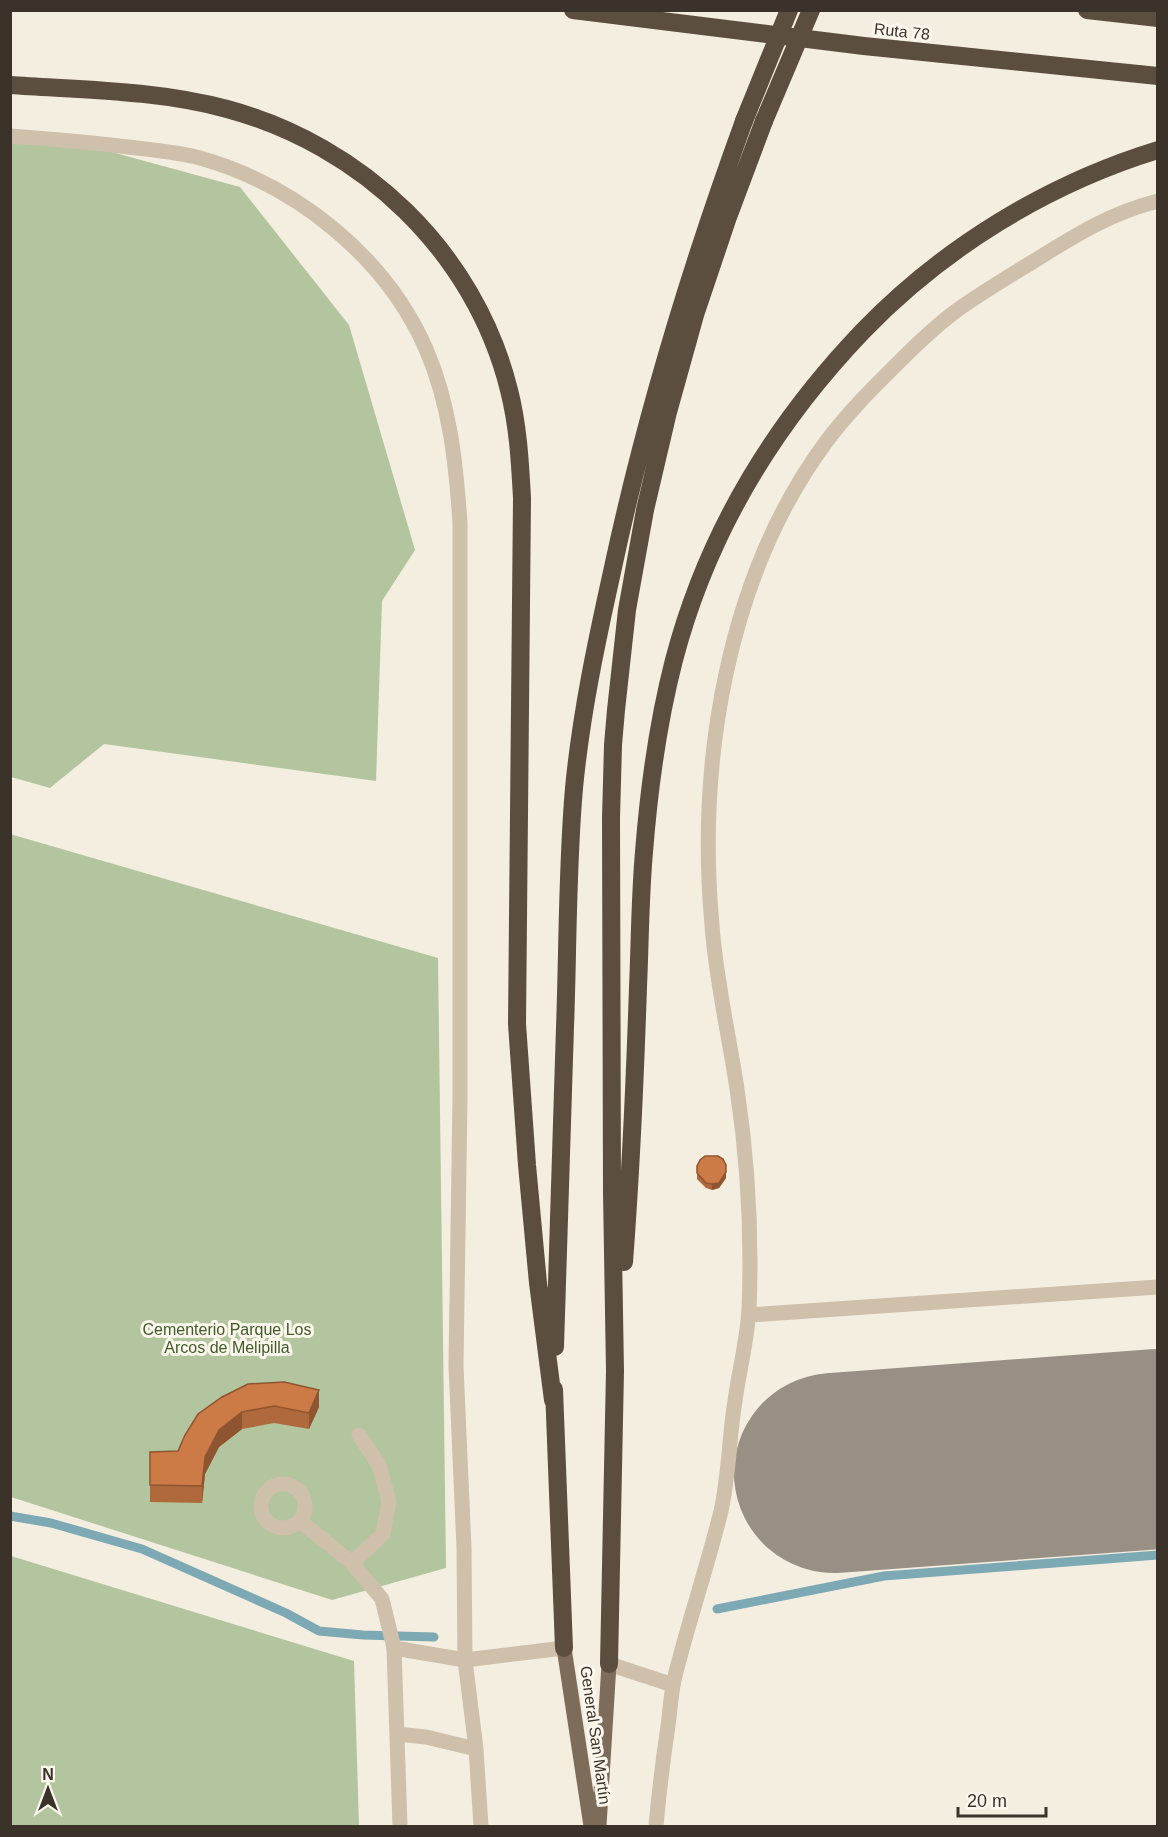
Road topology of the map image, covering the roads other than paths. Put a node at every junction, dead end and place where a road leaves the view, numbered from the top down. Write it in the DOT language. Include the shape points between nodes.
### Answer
graph roads {
  1 [pos="573,10"];
  2 [pos="789,10"];
  3 [pos="811,10"];
  4 [pos="1087,10"];
  5 [pos="1158,18"];
  6 [pos="1158,76"];
  7 [pos="10,85"];
  8 [pos="10,136"];
  9 [pos="1158,150"];
  10 [pos="1158,201"];
  11 [pos="1158,1287"];
  12 [pos="749,1315"];
  13 [pos="615,1371"];
  14 [pos="553,1400"];
  15 [pos="358,1435"];
  16 [pos="300,1521"];
  17 [pos="351,1563"];
  18 [pos="394,1648"];
  19 [pos="564,1648"];
  20 [pos="465,1660"];
  21 [pos="609,1664"];
  22 [pos="673,1685"];
  23 [pos="397,1734"];
  24 [pos="476,1749"];
  25 [pos="400,1827"];
  26 [pos="482,1827"];
  27 [pos="591,1827"];
  28 [pos="599,1827"];
  29 [pos="656,1827"];
  1 -- 6 [label="highway, Ruta 78" via="864,46"];
  2 -- 14 [label="highway, bridge" via="706,224 680,308 626,507 588,681 574,788 569,890"];
  3 -- 13 [label="highway, bridge" via="764,121 695,315 645,510 627,610 613,745 611,818"];
  4 -- 5 [label="highway"];
  7 -- 14 [label="highway" via="186,99 269,123 328,151 373,181 421,226 464,284 498,355 516,423 522,498 517,1024 538,1282"];
  8 -- 20 [label="street" via="85,141 199,158 241,172 291,198 343,237 381,276 413,323 436,379 453,445 460,523 456,1366"];
  9 -- 13 [label="highway" via="1049,194 961,247 919,279 879,314 817,381 767,450 722,530 681,636 657,742 644,852 632,1163"];
  10 -- 12 [label="street" via="1116,214 1082,231 952,314 913,349 826,442 792,495 741,615 724,684 713,754 708,868 718,982 745,1150"];
  11 -- 12 [label="street"];
  12 -- 22 [label="street" via="722,1506"];
  13 -- 21 [label="highway"];
  14 -- 19 [label="highway"];
  15 -- 17 [label="street" via="379,1465 389,1501 383,1534"];
  16 -- 17 [label="street"];
  17 -- 18 [label="street" via="382,1599"];
  18 -- 20 [label="street"];
  18 -- 23 [label="street"];
  19 -- 20 [label="street"];
  19 -- 27 [label="main road, General San Martín"];
  20 -- 24 [label="street"];
  21 -- 22 [label="street"];
  21 -- 28 [label="main road, General San Martín"];
  22 -- 29 [label="street"];
  23 -- 24 [label="street"];
  23 -- 25 [label="street"];
  24 -- 26 [label="street"];
}
